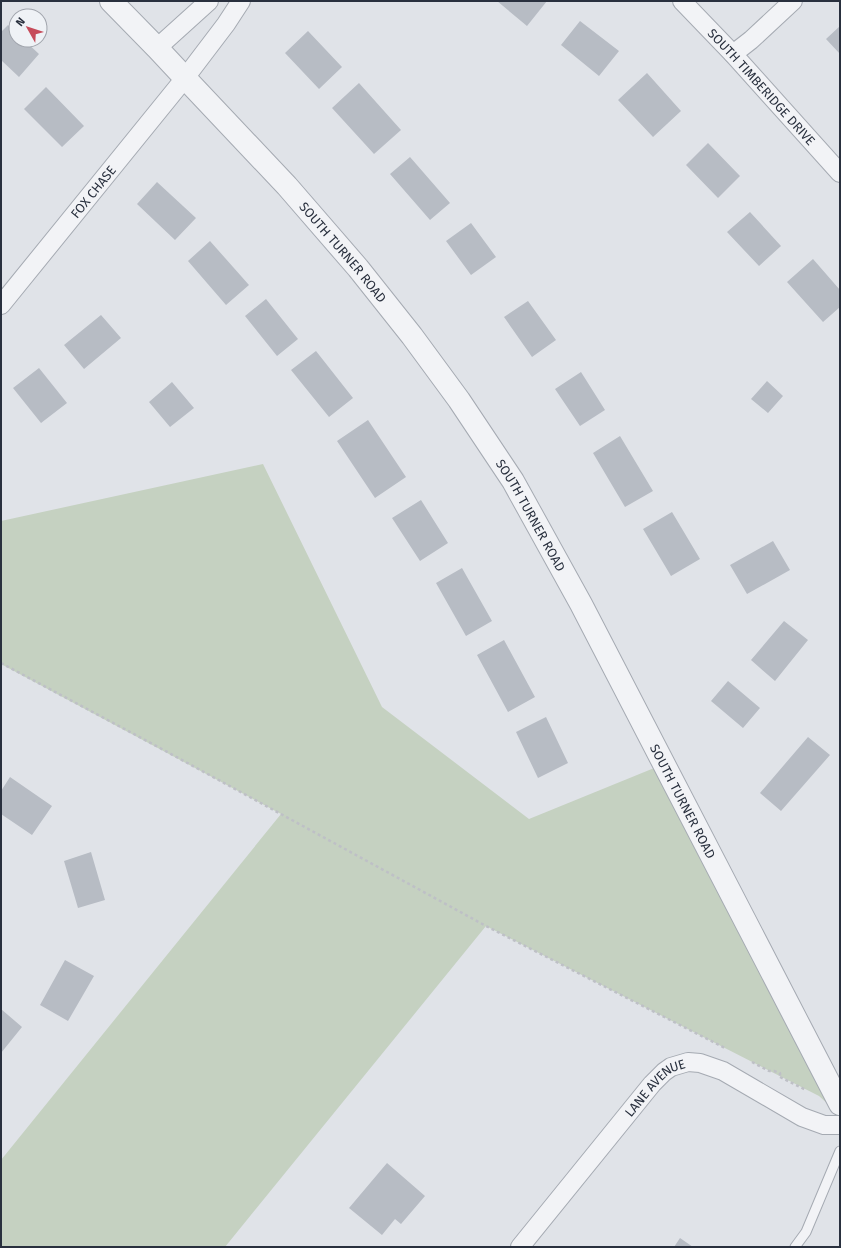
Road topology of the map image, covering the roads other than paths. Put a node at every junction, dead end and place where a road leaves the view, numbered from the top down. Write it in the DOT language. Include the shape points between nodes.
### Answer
graph roads {
  1 [pos="111,1"];
  2 [pos="209,1"];
  3 [pos="241,1"];
  4 [pos="682,1"];
  5 [pos="793,1"];
  6 [pos="157,48"];
  7 [pos="733,54"];
  8 [pos="185,78"];
  9 [pos="840,173"];
  10 [pos="1,305"];
  11 [pos="831,1094"];
  12 [pos="840,1125"];
  13 [pos="840,1151"];
  14 [pos="520,1247"];
  15 [pos="795,1247"];
  1 -- 6 [label="street, SOUTH TURNER ROAD"];
  2 -- 6 [label="street"];
  3 -- 8 [label="street, FOX CHASE"];
  4 -- 7 [label="street, SOUTH TIMBERIDGE DRIVE"];
  5 -- 7 [label="street"];
  6 -- 8 [label="street, SOUTH TURNER ROAD"];
  7 -- 9 [label="street, SOUTH TIMBERIDGE DRIVE"];
  8 -- 10 [label="street, FOX CHASE"];
  8 -- 11 [label="street, SOUTH TURNER ROAD" via="287,186 358,268 459,400 513,481 581,604"];
  12 -- 14 [label="street, LANE AVENUE" via="824,1125 802,1117 723,1071 700,1063 688,1062 671,1067 652,1084"];
  13 -- 15 [label="lane" via="806,1232"];
}
